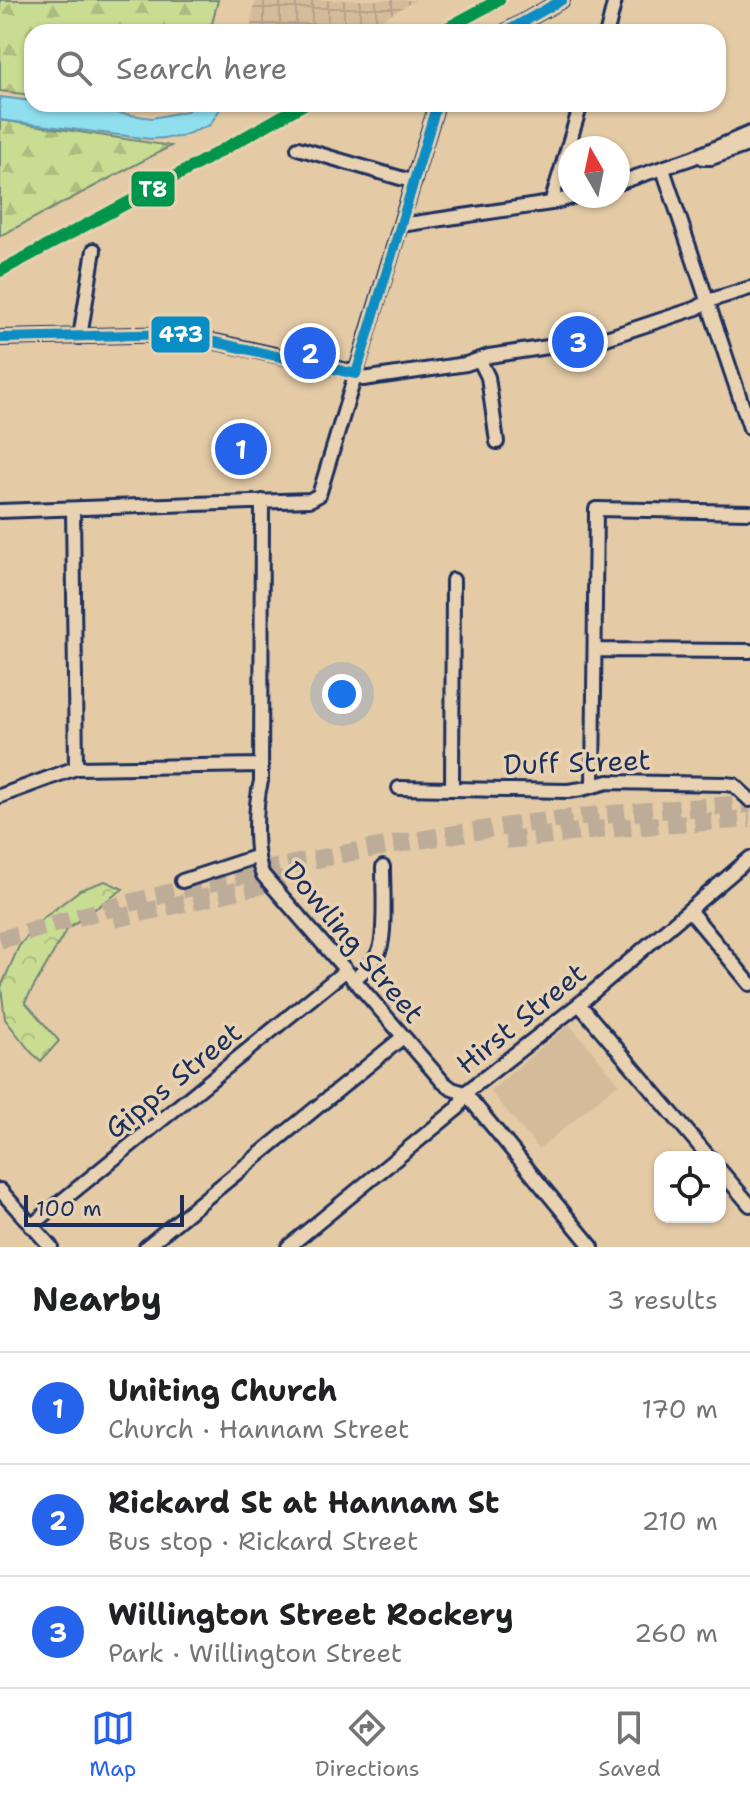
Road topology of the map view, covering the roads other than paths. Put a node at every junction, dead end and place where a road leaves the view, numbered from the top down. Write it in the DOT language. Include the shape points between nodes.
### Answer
graph roads {
  1 [pos="562,0"];
  2 [pos="615,0"];
  3 [pos="519,24"];
  4 [pos="609,24"];
  5 [pos="435,112"];
  6 [pos="579,112"];
  7 [pos="750,133"];
  8 [pos="750,144"];
  9 [pos="298,148"];
  10 [pos="692,158"];
  11 [pos="663,169"];
  12 [pos="630,179"];
  13 [pos="414,182"];
  14 [pos="558,201"];
  15 [pos="551,203"];
  16 [pos="401,225"];
  17 [pos="94,250"];
  18 [pos="750,288"];
  19 [pos="708,301"];
  20 [pos="80,337"];
  21 [pos="0,340"];
  22 [pos="591,343"];
  23 [pos="548,347"];
  24 [pos="479,359"];
  25 [pos="356,374"];
  26 [pos="750,428"];
  27 [pos="497,442"];
  28 [pos="262,501"];
  29 [pos="73,509"];
  30 [pos="0,511"];
  31 [pos="750,512"];
  32 [pos="453,580"];
  33 [pos="595,650"];
  34 [pos="750,651"];
  35 [pos="261,765"];
  36 [pos="76,768"];
  37 [pos="593,785"];
  38 [pos="399,788"];
  39 [pos="452,789"];
  40 [pos="0,796"];
  41 [pos="750,800"];
  42 [pos="258,856"];
  43 [pos="750,858"];
  44 [pos="383,867"];
  45 [pos="182,881"];
  46 [pos="689,910"];
  47 [pos="349,975"];
  48 [pos="750,984"];
  49 [pos="579,1004"];
  50 [pos="403,1037"];
  51 [pos="465,1093"];
  52 [pos="704,1151"];
  53 [pos="726,1177"];
  54 [pos="0,1190"];
  55 [pos="750,1205"];
  56 [pos="31,1226"];
  57 [pos="51,1247"];
  58 [pos="146,1247"];
  59 [pos="288,1247"];
  60 [pos="592,1247"];
  1 -- 3 [label="street"];
  2 -- 4 [label="street"];
  5 -- 13 [label="street"];
  6 -- 15 [label="street"];
  7 -- 10 [label="street"];
  8 -- 10 [label="street" via="711,158"];
  9 -- 13 [label="street"];
  10 -- 11 [label="street"];
  11 -- 12 [label="street"];
  11 -- 19 [label="street"];
  13 -- 16 [label="street"];
  14 -- 15 [label="street"];
  15 -- 16 [label="street"];
  16 -- 25 [label="street"];
  17 -- 20 [label="street"];
  18 -- 19 [label="street"];
  19 -- 22 [label="street"];
  19 -- 26 [label="street"];
  20 -- 21 [label="street"];
  20 -- 25 [label="street" via="179,334"];
  23 -- 24 [label="street"];
  24 -- 25 [label="street" via="363,379"];
  24 -- 27 [label="street" via="488,377"];
  25 -- 28 [label="street" via="319,495 310,500"];
  28 -- 29 [label="street"];
  28 -- 35 [label="street, Dowling Street"];
  29 -- 30 [label="street"];
  29 -- 36 [label="street"];
  31 -- 33 [label="street" via="596,509"];
  32 -- 39 [label="street"];
  33 -- 34 [label="street"];
  33 -- 37 [label="street"];
  35 -- 36 [label="street"];
  35 -- 42 [label="street, Dowling Street"];
  36 -- 40 [label="street"];
  37 -- 39 [label="street, Duff Street" via="568,791"];
  37 -- 41 [label="street, Duff Street" via="725,784 734,785"];
  38 -- 39 [label="street, Duff Street"];
  42 -- 45 [label="street"];
  42 -- 47 [label="street, Dowling Street" via="263,875"];
  43 -- 46 [label="street, Hirst Street"];
  44 -- 47 [label="street, Gipps Street" via="380,951 370,965"];
  46 -- 48 [label="street"];
  46 -- 49 [label="street, Hirst Street"];
  47 -- 50 [label="street, Dowling Street"];
  47 -- 56 [label="street, Gipps Street"];
  49 -- 51 [label="street, Hirst Street"];
  49 -- 52 [label="street"];
  50 -- 51 [label="street, Dowling Street" via="443,1082"];
  50 -- 58 [label="street"];
  51 -- 59 [label="street, Hirst Street" via="458,1108"];
  51 -- 60 [label="street, Dowling Street"];
  53 -- 55 [label="street"];
  54 -- 56 [label="street"];
  56 -- 57 [label="street"];
}
